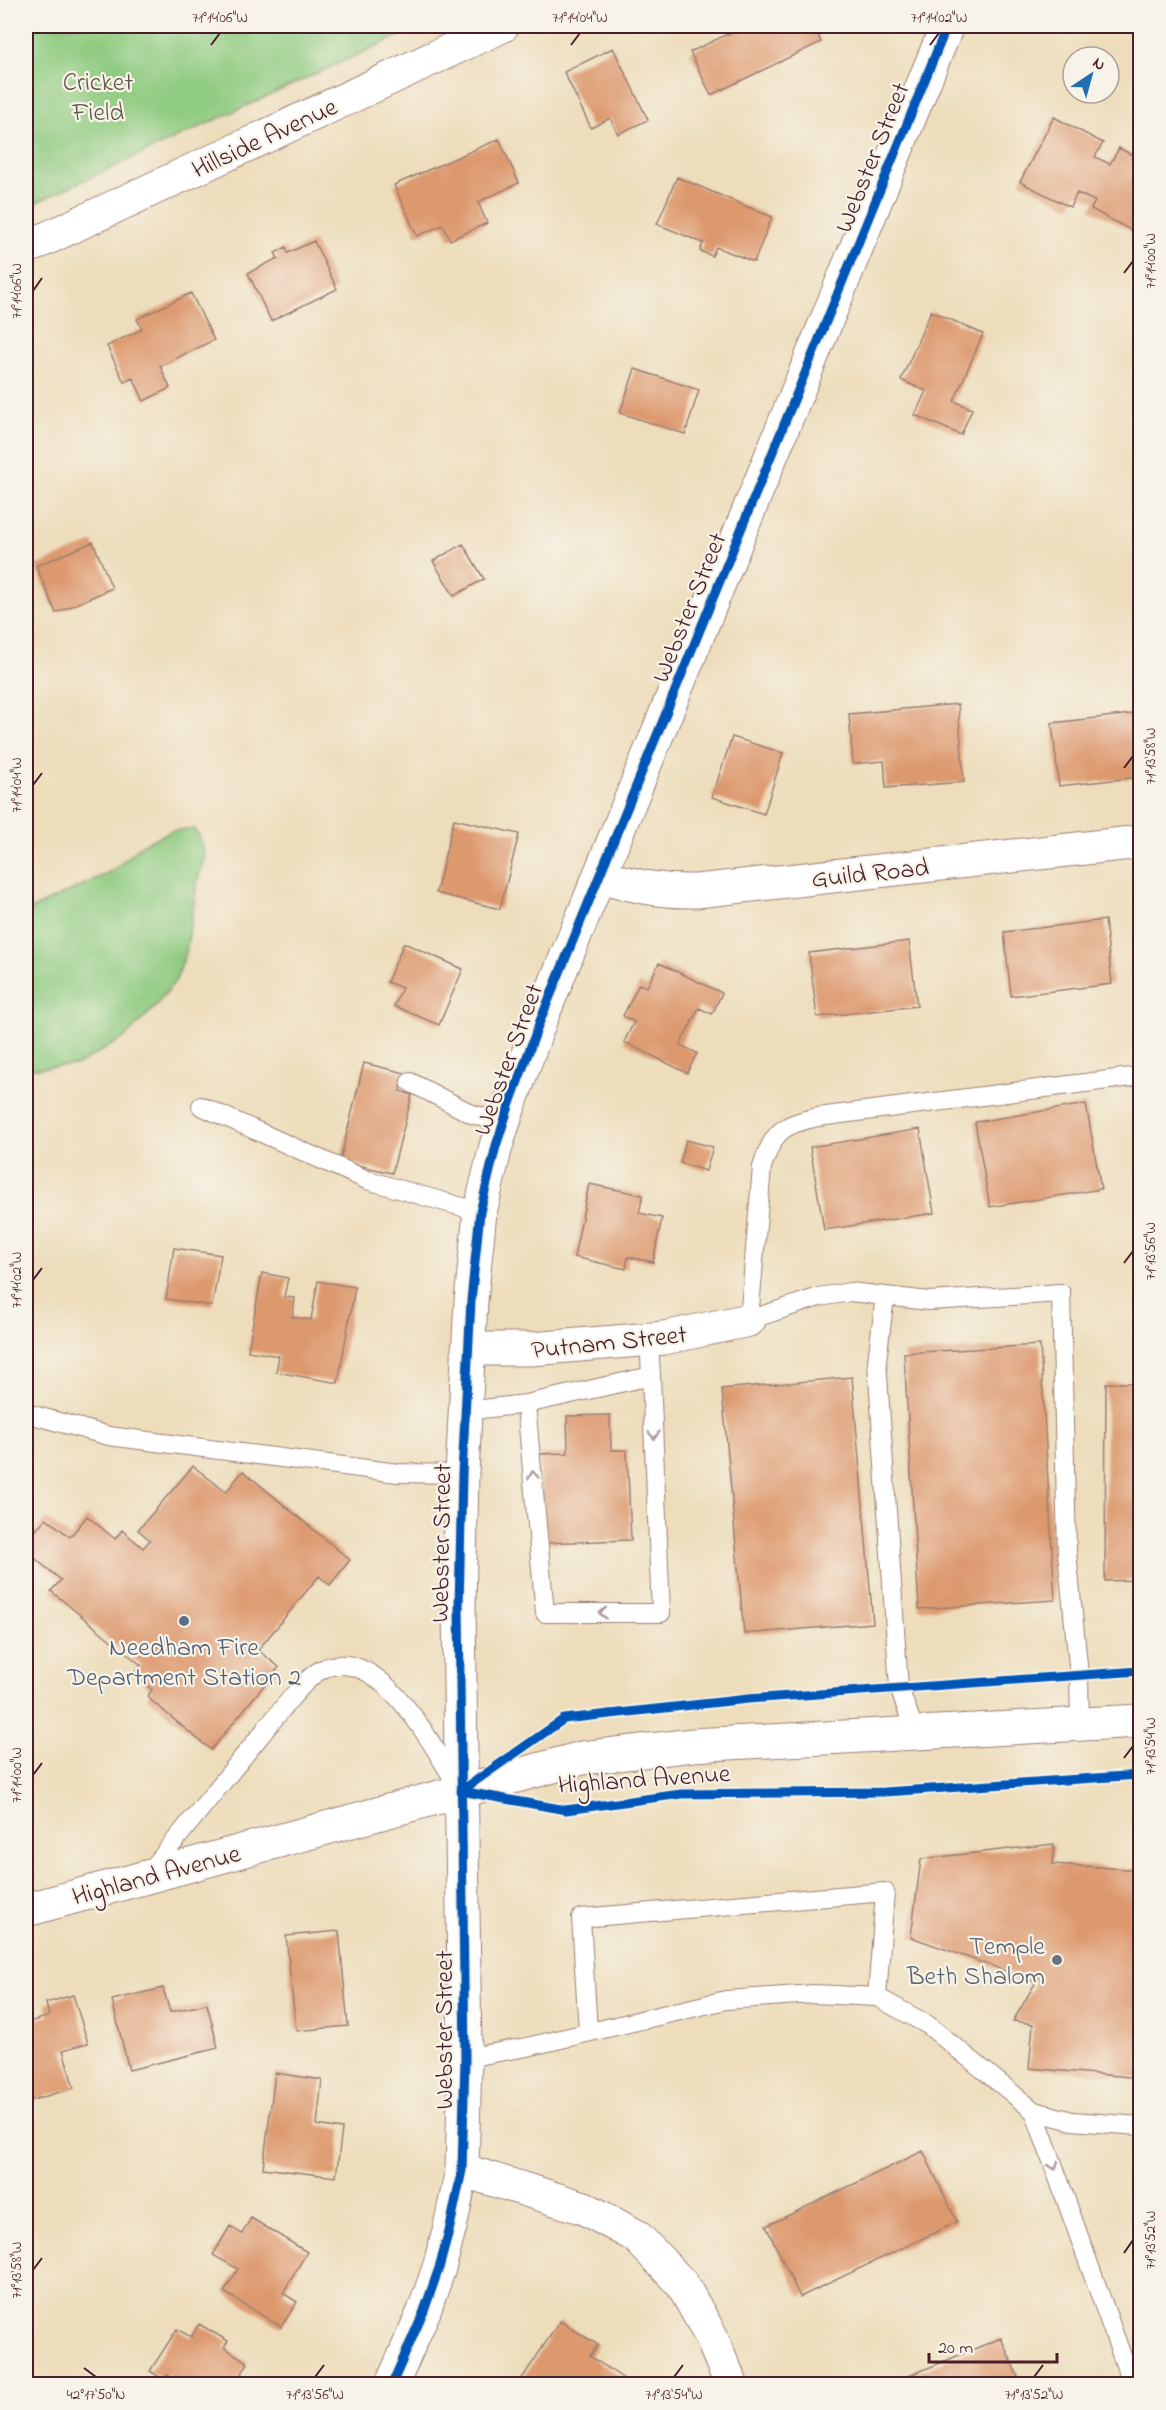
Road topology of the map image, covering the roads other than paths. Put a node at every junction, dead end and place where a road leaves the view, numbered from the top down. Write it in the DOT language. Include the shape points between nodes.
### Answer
graph roads {
  1 [pos="502,26"];
  2 [pos="947,26"];
  3 [pos="26,248"];
  4 [pos="1140,842"];
  5 [pos="600,875"];
  6 [pos="1140,1076"];
  7 [pos="410,1082"];
  8 [pos="201,1106"];
  9 [pos="504,1123"];
  10 [pos="480,1212"];
  11 [pos="885,1296"];
  12 [pos="749,1320"];
  13 [pos="649,1339"];
  14 [pos="468,1349"];
  15 [pos="651,1376"];
  16 [pos="526,1404"];
  17 [pos="465,1411"];
  18 [pos="26,1413"];
  19 [pos="462,1474"];
  20 [pos="1140,1721"];
  21 [pos="1080,1724"];
  22 [pos="916,1734"];
  23 [pos="461,1791"];
  24 [pos="145,1876"];
  25 [pos="26,1910"];
  26 [pos="877,1997"];
  27 [pos="588,2031"];
  28 [pos="465,2058"];
  29 [pos="1034,2110"];
  30 [pos="1140,2126"];
  31 [pos="462,2170"];
  32 [pos="392,2385"];
  33 [pos="731,2385"];
  34 [pos="1132,2385"];
  1 -- 3 [label="street, Hillside Avenue"];
  2 -- 5 [label="street, Webster Street"];
  4 -- 5 [label="street, Guild Road" via="697,891 645,889"];
  5 -- 9 [label="street, Webster Street" via="540,1021"];
  6 -- 12 [label="lane" via="794,1122 778,1133 762,1167"];
  7 -- 9 [label="lane" via="472,1114"];
  8 -- 10 [label="lane" via="366,1180"];
  9 -- 10 [label="street, Webster Street"];
  10 -- 14 [label="street, Webster Street"];
  11 -- 12 [label="lane" via="834,1293"];
  11 -- 21 [label="lane" via="929,1301 1061,1293 1066,1552"];
  11 -- 22 [label="lane" via="878,1361 899,1688"];
  12 -- 13 [label="street, Putnam Street"];
  13 -- 14 [label="street, Putnam Street" via="531,1349"];
  13 -- 15 [label="lane"];
  14 -- 17 [label="street, Webster Street"];
  15 -- 16 [label="lane"];
  15 -- 16 [label="lane, one-way" via="661,1613 545,1613"];
  16 -- 17 [label="lane"];
  17 -- 19 [label="street, Webster Street"];
  18 -- 19 [label="lane" via="108,1436 398,1473"];
  19 -- 23 [label="street, Webster Street"];
  20 -- 21 [label="street, Highland Avenue"];
  21 -- 22 [label="street, Highland Avenue"];
  22 -- 23 [label="street, Highland Avenue" via="615,1752"];
  23 -- 24 [label="street, Highland Avenue"];
  23 -- 24 [label="lane" via="398,1697 360,1668 334,1665 317,1672 291,1698"];
  23 -- 28 [label="street, Webster Street"];
  24 -- 25 [label="street, Highland Avenue"];
  26 -- 27 [label="lane" via="814,1994 726,2000"];
  26 -- 27 [label="lane" via="885,1892 581,1918"];
  26 -- 29 [label="lane" via="928,2025"];
  27 -- 28 [label="lane"];
  28 -- 31 [label="street, Webster Street"];
  29 -- 30 [label="lane" via="1072,2121"];
  29 -- 34 [label="lane, one-way"];
  31 -- 32 [label="street, Webster Street" via="435,2279"];
  31 -- 33 [label="street" via="584,2208 636,2236 682,2284 711,2336"];
}
